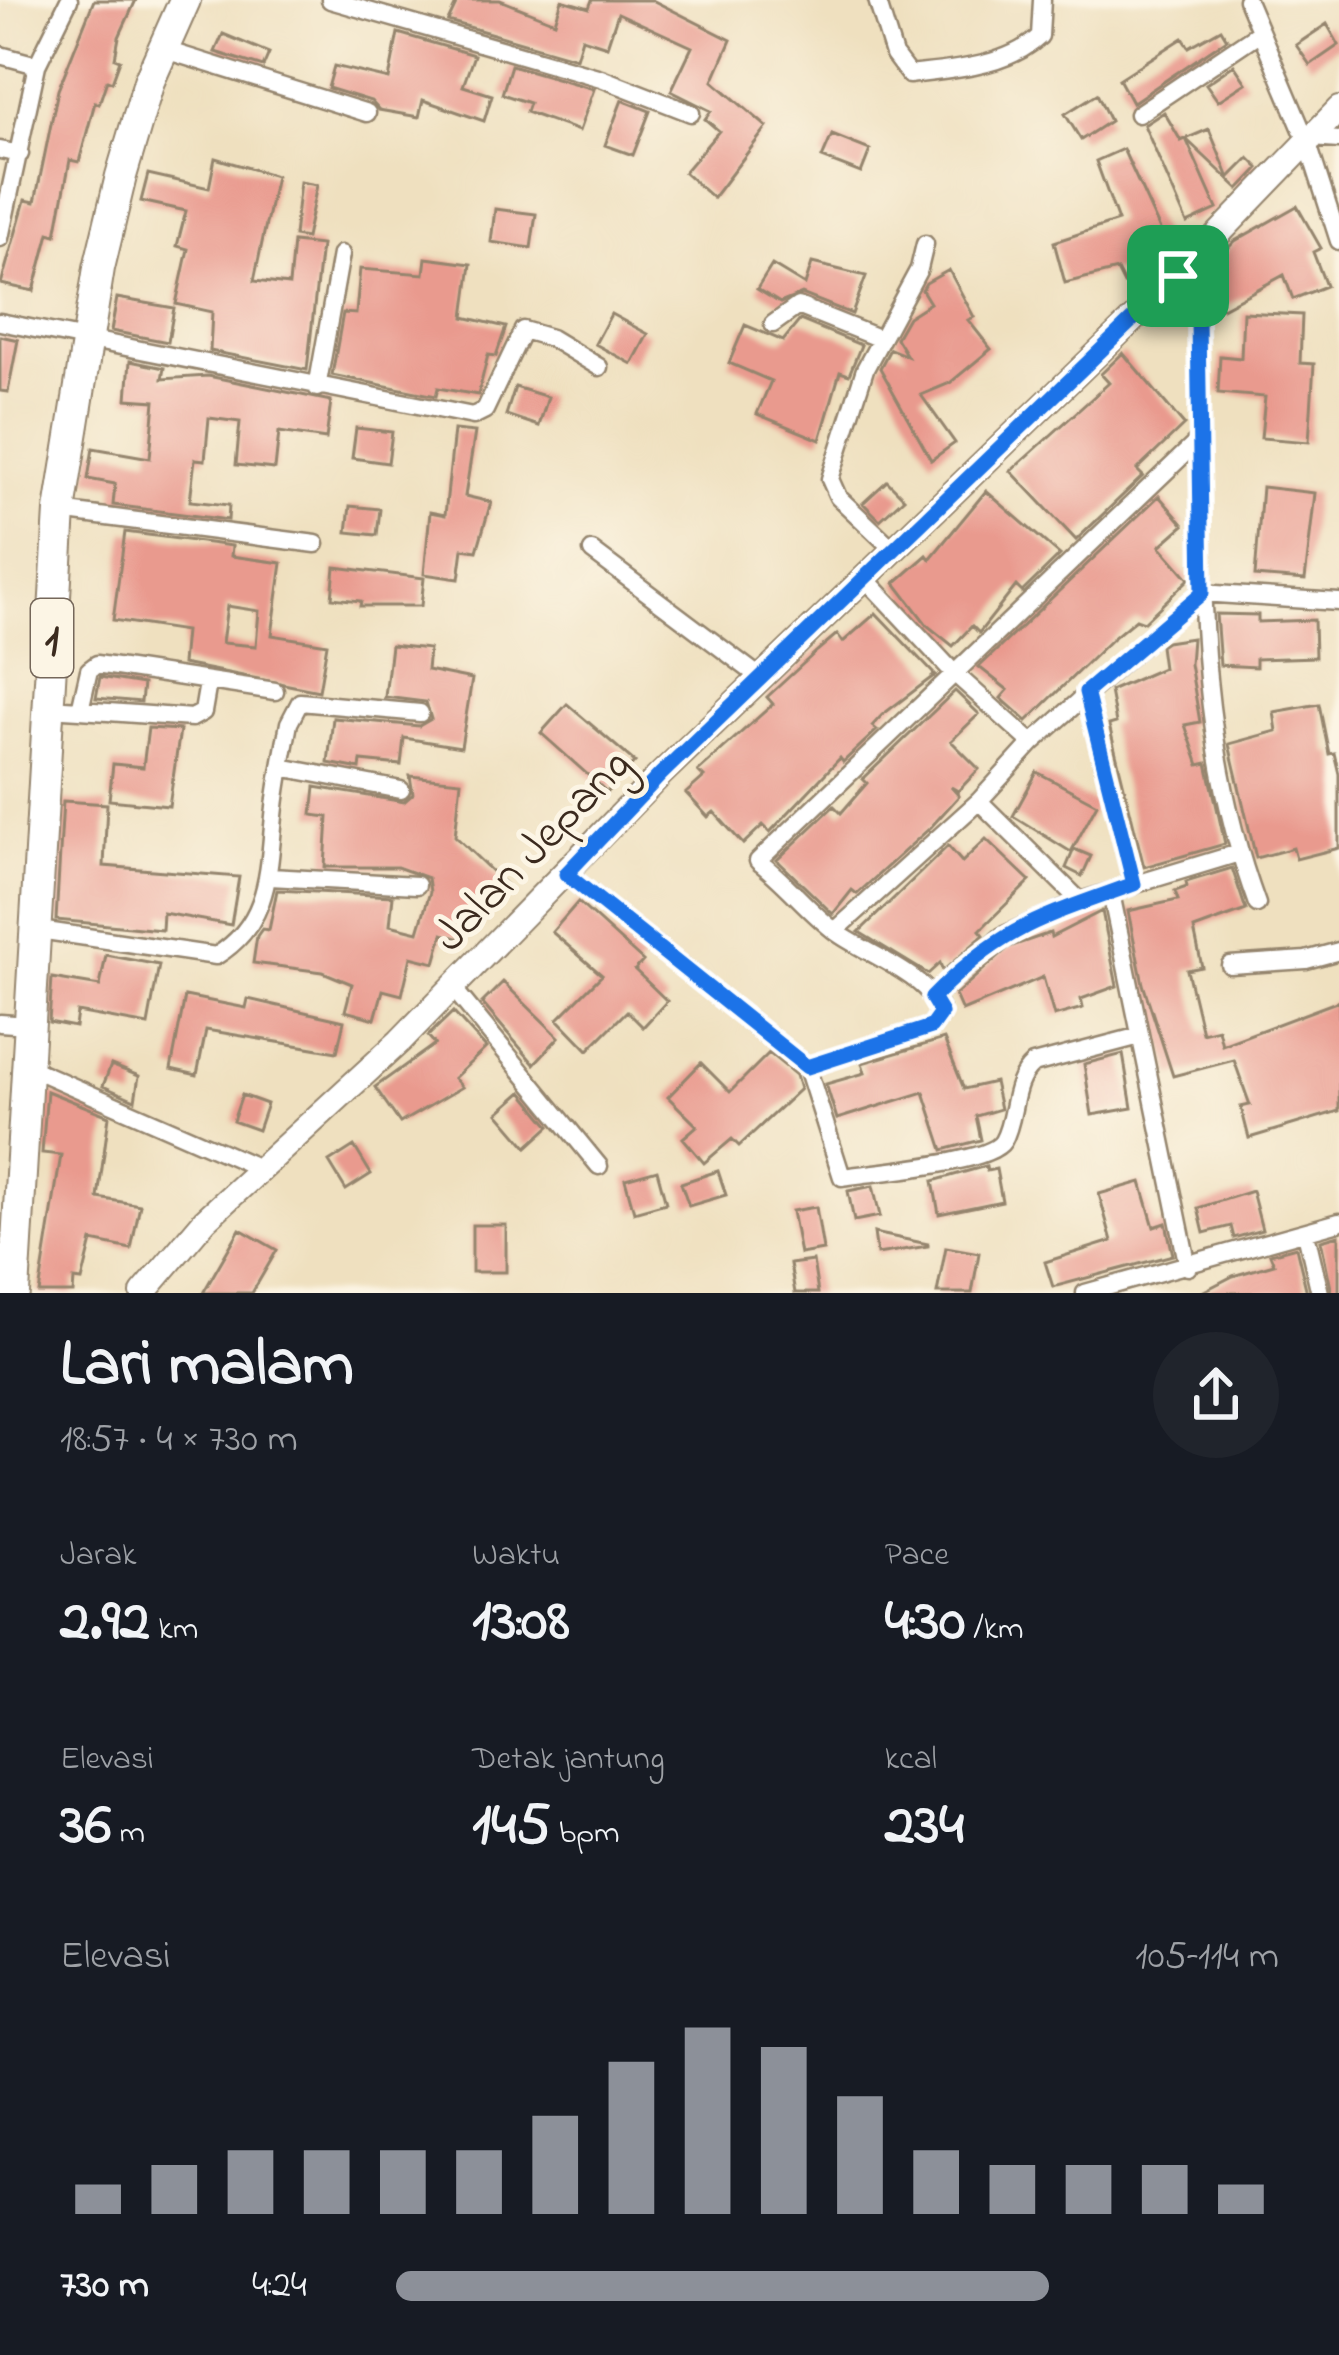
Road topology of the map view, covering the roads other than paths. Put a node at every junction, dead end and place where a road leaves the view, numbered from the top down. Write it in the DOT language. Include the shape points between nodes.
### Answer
graph roads {
  1 [pos="69,0"];
  2 [pos="185,0"];
  3 [pos="330,0"];
  4 [pos="877,0"];
  5 [pos="1042,0"];
  6 [pos="1247,0"];
  7 [pos="1260,32"];
  8 [pos="162,49"];
  9 [pos="0,56"];
  10 [pos="37,65"];
  11 [pos="1339,110"];
  12 [pos="367,113"];
  13 [pos="691,113"];
  14 [pos="1138,114"];
  15 [pos="1339,140"];
  16 [pos="1310,141"];
  17 [pos="0,150"];
  18 [pos="20,154"];
  19 [pos="0,238"];
  20 [pos="1339,241"];
  21 [pos="925,244"];
  22 [pos="341,254"];
  23 [pos="1178,276"];
  24 [pos="0,322"];
  25 [pos="773,324"];
  26 [pos="878,338"];
  27 [pos="87,342"];
  28 [pos="599,367"];
  29 [pos="317,388"];
  30 [pos="1200,439"];
  31 [pos="60,511"];
  32 [pos="316,544"];
  33 [pos="895,550"];
  34 [pos="592,551"];
  35 [pos="864,577"];
  36 [pos="1202,593"];
  37 [pos="1339,602"];
  38 [pos="953,672"];
  39 [pos="760,678"];
  40 [pos="208,683"];
  41 [pos="275,691"];
  42 [pos="1086,692"];
  43 [pos="48,708"];
  44 [pos="80,710"];
  45 [pos="420,713"];
  46 [pos="1032,743"];
  47 [pos="281,767"];
  48 [pos="401,790"];
  49 [pos="979,801"];
  50 [pos="1239,853"];
  51 [pos="566,874"];
  52 [pos="270,877"];
  53 [pos="1134,884"];
  54 [pos="417,885"];
  55 [pos="1111,893"];
  56 [pos="1080,901"];
  57 [pos="1257,904"];
  58 [pos="31,929"];
  59 [pos="835,932"];
  60 [pos="1339,951"];
  61 [pos="1230,965"];
  62 [pos="453,988"];
  63 [pos="932,998"];
  64 [pos="14,1024"];
  65 [pos="1141,1036"];
  66 [pos="26,1066"];
  67 [pos="807,1067"];
  68 [pos="599,1166"];
  69 [pos="259,1168"];
  70 [pos="1339,1222"];
  71 [pos="8,1229"];
  72 [pos="1306,1233"];
  73 [pos="1188,1267"];
  74 [pos="14,1293"];
  75 [pos="143,1293"];
  76 [pos="1085,1293"];
  77 [pos="1320,1293"];
  1 -- 10 [label="street"];
  2 -- 8 [label="highway, 1"];
  3 -- 13 [label="street" via="601,77"];
  4 -- 5 [label="street" via="909,75 974,67 1031,44 1040,36"];
  6 -- 7 [label="street"];
  7 -- 14 [label="street"];
  7 -- 16 [label="street"];
  8 -- 12 [label="street"];
  8 -- 27 [label="highway, 1" via="121,176"];
  9 -- 10 [label="street"];
  10 -- 18 [label="street"];
  11 -- 16 [label="street, Jalan Jepang"];
  15 -- 16 [label="street"];
  16 -- 20 [label="street"];
  16 -- 23 [label="street, Jalan Jepang"];
  17 -- 18 [label="street"];
  18 -- 19 [label="street"];
  21 -- 26 [label="street"];
  22 -- 29 [label="street"];
  23 -- 30 [label="street" via="1198,321"];
  23 -- 33 [label="street, Jalan Jepang"];
  24 -- 27 [label="street"];
  25 -- 26 [label="street" via="798,307"];
  26 -- 33 [label="street" via="830,479 838,497"];
  27 -- 29 [label="street"];
  27 -- 31 [label="highway, 1"];
  28 -- 29 [label="street" via="524,330 480,415"];
  30 -- 36 [label="street"];
  30 -- 38 [label="street"];
  31 -- 32 [label="street"];
  31 -- 43 [label="highway, 1"];
  33 -- 35 [label="street, Jalan Jepang"];
  34 -- 39 [label="street"];
  35 -- 38 [label="street"];
  35 -- 39 [label="street, Jalan Jepang"];
  36 -- 37 [label="street"];
  36 -- 42 [label="street"];
  36 -- 50 [label="street" via="1205,686"];
  38 -- 46 [label="street"];
  38 -- 59 [label="street" via="758,860"];
  39 -- 51 [label="street, Jalan Jepang"];
  40 -- 41 [label="street"];
  40 -- 44 [label="street" via="203,712 192,718"];
  40 -- 44 [label="street" via="97,664"];
  42 -- 46 [label="street"];
  42 -- 53 [label="street"];
  43 -- 44 [label="street"];
  43 -- 58 [label="highway, 1"];
  45 -- 47 [label="street" via="308,699 292,712"];
  46 -- 49 [label="street"];
  47 -- 48 [label="street"];
  47 -- 52 [label="street"];
  49 -- 56 [label="street"];
  49 -- 59 [label="street"];
  50 -- 53 [label="street"];
  50 -- 57 [label="street"];
  51 -- 62 [label="street, Jalan Jepang"];
  51 -- 67 [label="street"];
  52 -- 54 [label="street"];
  52 -- 58 [label="street" via="244,934 208,958"];
  53 -- 55 [label="street"];
  55 -- 56 [label="street"];
  55 -- 65 [label="street"];
  56 -- 63 [label="street" via="1002,935"];
  58 -- 64 [label="highway, 1"];
  59 -- 63 [label="street"];
  60 -- 61 [label="street"];
  62 -- 68 [label="street"];
  62 -- 69 [label="street, Jalan Jepang"];
  63 -- 67 [label="street" via="941,1013 931,1027"];
  64 -- 66 [label="highway, 1"];
  65 -- 67 [label="street" via="1033,1064 1022,1074 1006,1136 987,1155 842,1177"];
  65 -- 73 [label="street"];
  66 -- 69 [label="street"];
  66 -- 71 [label="highway, 1"];
  69 -- 75 [label="street, Jalan Jepang"];
  70 -- 72 [label="street"];
  71 -- 74 [label="highway, 1"];
  72 -- 73 [label="street"];
  72 -- 77 [label="street"];
  73 -- 76 [label="street"];
}
